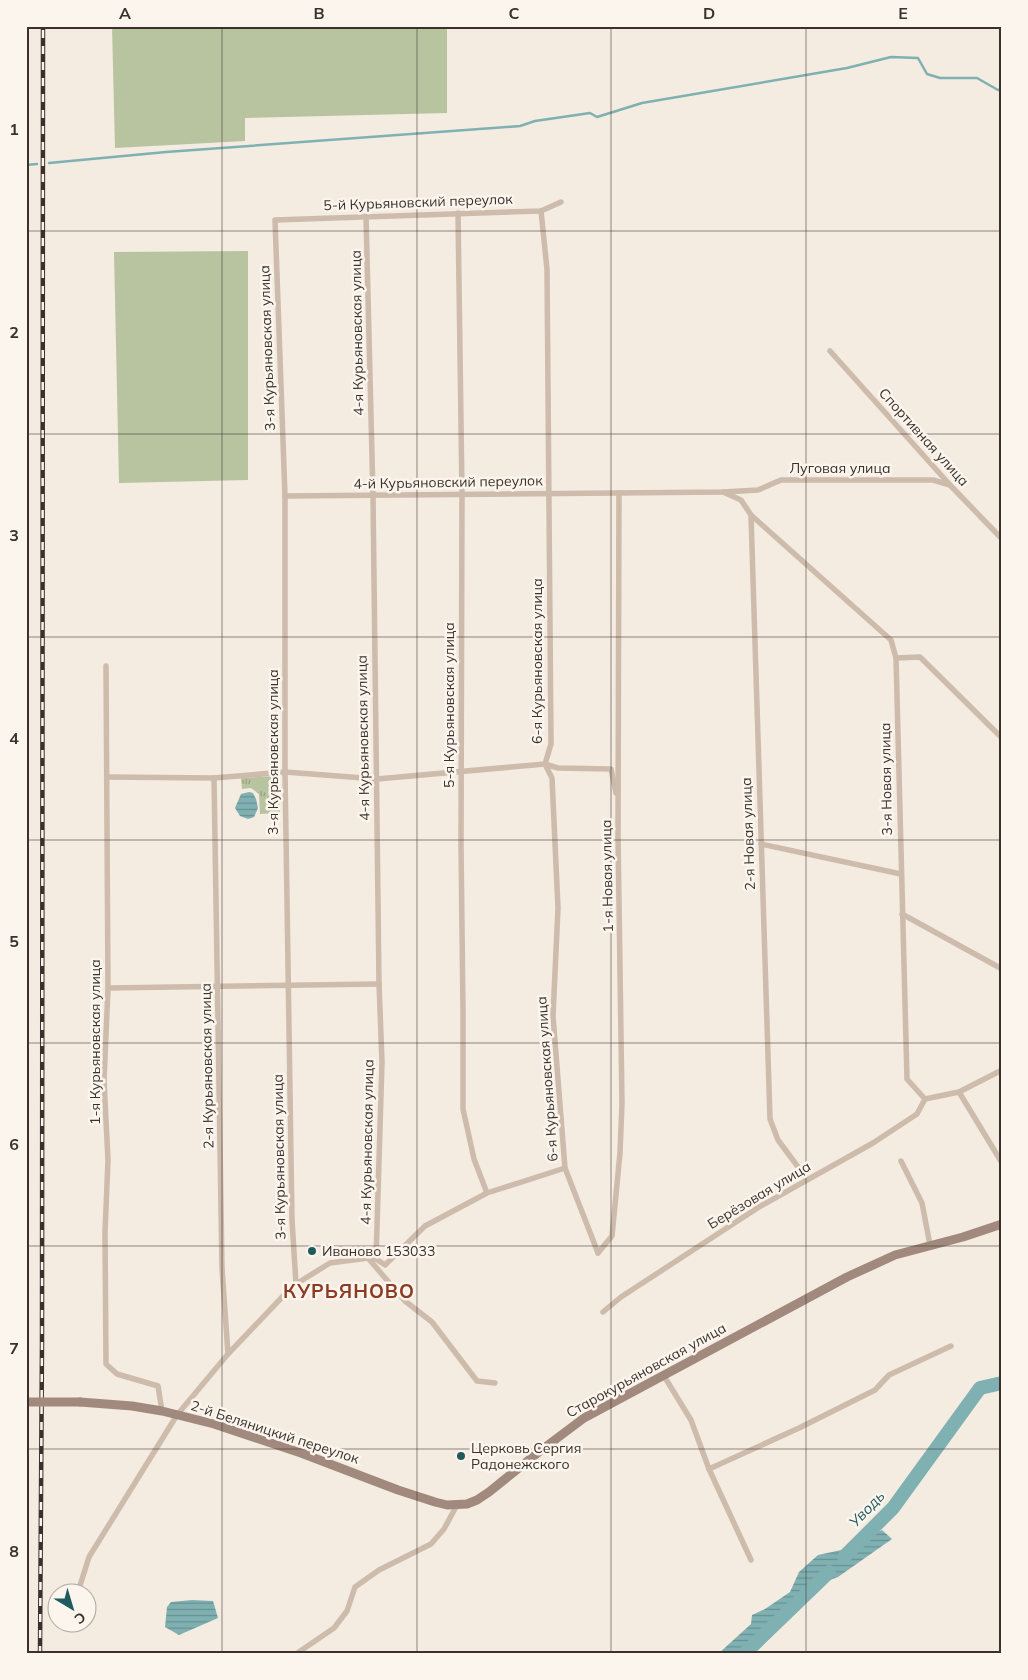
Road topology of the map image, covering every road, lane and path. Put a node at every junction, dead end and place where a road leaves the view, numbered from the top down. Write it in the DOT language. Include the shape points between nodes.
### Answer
graph roads {
  1 [pos="561,202"];
  2 [pos="541,211"];
  3 [pos="458,213"];
  4 [pos="366,216"];
  5 [pos="275,220"];
  6 [pos="830,350"];
  7 [pos="950,485"];
  8 [pos="723,492"];
  9 [pos="462,493"];
  10 [pos="611,493"];
  11 [pos="619,493"];
  12 [pos="549,494"];
  13 [pos="284,496"];
  14 [pos="373,496"];
  15 [pos="751,515"];
  16 [pos="1002,539"];
  17 [pos="896,658"];
  18 [pos="106,666"];
  19 [pos="1002,738"];
  20 [pos="545,764"];
  21 [pos="285,772"];
  22 [pos="461,772"];
  23 [pos="107,777"];
  24 [pos="214,778"];
  25 [pos="377,779"];
  26 [pos="619,805"];
  27 [pos="761,844"];
  28 [pos="901,874"];
  29 [pos="902,914"];
  30 [pos="1002,969"];
  31 [pos="378,984"];
  32 [pos="289,985"];
  33 [pos="218,987"];
  34 [pos="108,988"];
  35 [pos="1002,1070"];
  36 [pos="959,1092"];
  37 [pos="926,1099"];
  38 [pos="901,1161"];
  39 [pos="1002,1163"];
  40 [pos="565,1168"];
  41 [pos="807,1179"];
  42 [pos="487,1193"];
  43 [pos="1002,1224"];
  44 [pos="1002,1230"];
  45 [pos="930,1245"];
  46 [pos="598,1253"];
  47 [pos="368,1258"];
  48 [pos="376,1259"];
  49 [pos="296,1284"];
  50 [pos="603,1312"];
  51 [pos="952,1346"];
  52 [pos="228,1354"];
  53 [pos="664,1376"];
  54 [pos="495,1384"];
  55 [pos="26,1402"];
  56 [pos="162,1411"];
  57 [pos="177,1415"];
  58 [pos="709,1469"];
  59 [pos="457,1506"];
  60 [pos="751,1560"];
  61 [pos="81,1582"];
  62 [pos="296,1654"];
  1 -- 2 [label="street, 5-й Курьяновский переулок"];
  2 -- 3 [label="street, 5-й Курьяновский переулок"];
  2 -- 12 [label="street, 6-я Курьяновская улица" via="547,269"];
  3 -- 4 [label="street, 5-й Курьяновский переулок"];
  3 -- 9 [label="street, 5-я Курьяновская улица"];
  4 -- 5 [label="street, 5-й Курьяновский переулок"];
  4 -- 14 [label="street, 4-я Курьяновская улица"];
  5 -- 13 [label="street, 3-я Курьяновская улица"];
  6 -- 7 [label="street, Спортивная улица"];
  7 -- 8 [label="street, Луговая улица" via="933,480 781,480 758,490"];
  7 -- 16 [label="street, Спортивная улица"];
  8 -- 11 [label="street, Луговая улица"];
  8 -- 15 [label="street" via="741,500"];
  9 -- 12 [label="street, 4-й Курьяновский переулок"];
  9 -- 14 [label="street, 4-й Курьяновский переулок"];
  9 -- 22 [label="street, 5-я Курьяновская улица"];
  10 -- 11 [label="street, Луговая улица"];
  10 -- 12 [label="street, 4-й Курьяновский переулок"];
  11 -- 26 [label="street, 1-я Новая улица"];
  12 -- 20 [label="street, 6-я Курьяновская улица" via="551,744"];
  13 -- 14 [label="street, 4-й Курьяновский переулок"];
  13 -- 21 [label="street, 3-я Курьяновская улица"];
  14 -- 25 [label="street, 4-я Курьяновская улица"];
  15 -- 17 [label="street, 3-я Новая улица" via="890,640"];
  15 -- 27 [label="street, 2-я Новая улица"];
  17 -- 19 [label="street" via="920,657"];
  17 -- 28 [label="street, 3-я Новая улица"];
  18 -- 23 [label="street, 1-я Курьяновская улица"];
  20 -- 22 [label="street"];
  20 -- 26 [label="street" via="558,768 611,769"];
  20 -- 40 [label="street, 6-я Курьяновская улица" via="553,788 558,908 553,1016"];
  21 -- 24 [label="street"];
  21 -- 25 [label="street"];
  21 -- 32 [label="street, 3-я Курьяновская улица"];
  22 -- 25 [label="street"];
  22 -- 42 [label="street, 5-я Курьяновская улица" via="463,1109 474,1159"];
  23 -- 24 [label="street"];
  23 -- 34 [label="street, 1-я Курьяновская улица"];
  24 -- 33 [label="street, 2-я Курьяновская улица"];
  25 -- 31 [label="street, 4-я Курьяновская улица"];
  26 -- 46 [label="street, 1-я Новая улица" via="622,1103 612,1236"];
  27 -- 28 [label="street"];
  27 -- 41 [label="street, 2-я Новая улица" via="770,1119 778,1140"];
  28 -- 29 [label="street, 3-я Новая улица"];
  29 -- 30 [label="street"];
  29 -- 37 [label="street, 3-я Новая улица" via="907,1079"];
  31 -- 32 [label="street"];
  31 -- 48 [label="street, 4-я Курьяновская улица" via="382,1062"];
  32 -- 33 [label="street"];
  32 -- 49 [label="street, 3-я Курьяновская улица" via="292,1220"];
  33 -- 34 [label="street"];
  33 -- 52 [label="street, 2-я Курьяновская улица" via="222,1268"];
  34 -- 56 [label="street, 1-я Курьяновская улица" via="104,1081 108,1160 106,1364 117,1374 158,1386"];
  35 -- 36 [label="street"];
  36 -- 37 [label="street"];
  36 -- 39 [label="street"];
  37 -- 41 [label="street, Берёзовая улица" via="917,1114 873,1143"];
  38 -- 45 [label="street" via="922,1203"];
  40 -- 42 [label="street"];
  40 -- 46 [label="street, 6-я Курьяновская улица"];
  41 -- 50 [label="street, Берёзовая улица" via="751,1212"];
  42 -- 48 [label="street" via="425,1226 385,1265"];
  43 -- 45 [label="main road, Старокурьяновская улица"];
  44 -- 45 [label="main road, Старокурьяновская улица"];
  45 -- 53 [label="main road, Старокурьяновская улица" via="895,1255 847,1277"];
  47 -- 48 [label="street"];
  47 -- 49 [label="street" via="330,1263"];
  47 -- 54 [label="street" via="405,1301 432,1322 477,1381"];
  49 -- 52 [label="street"];
  51 -- 58 [label="street" via="889,1376 875,1390"];
  52 -- 57 [label="street"];
  53 -- 58 [label="street" via="690,1420"];
  53 -- 59 [label="main road, Старокурьяновская улица" via="584,1418 489,1492 477,1500"];
  55 -- 56 [label="main road, 2-й Беляницкий переулок, bridge" via="80,1402"];
  56 -- 57 [label="main road, 2-й Беляницкий переулок"];
  57 -- 59 [label="main road, 2-й Беляницкий переулок" via="301,1453 398,1490"];
  57 -- 61 [label="street" via="89,1557"];
  58 -- 60 [label="street"];
  59 -- 62 [label="street" via="431,1544 379,1570 355,1587 347,1611 334,1628"];
}
